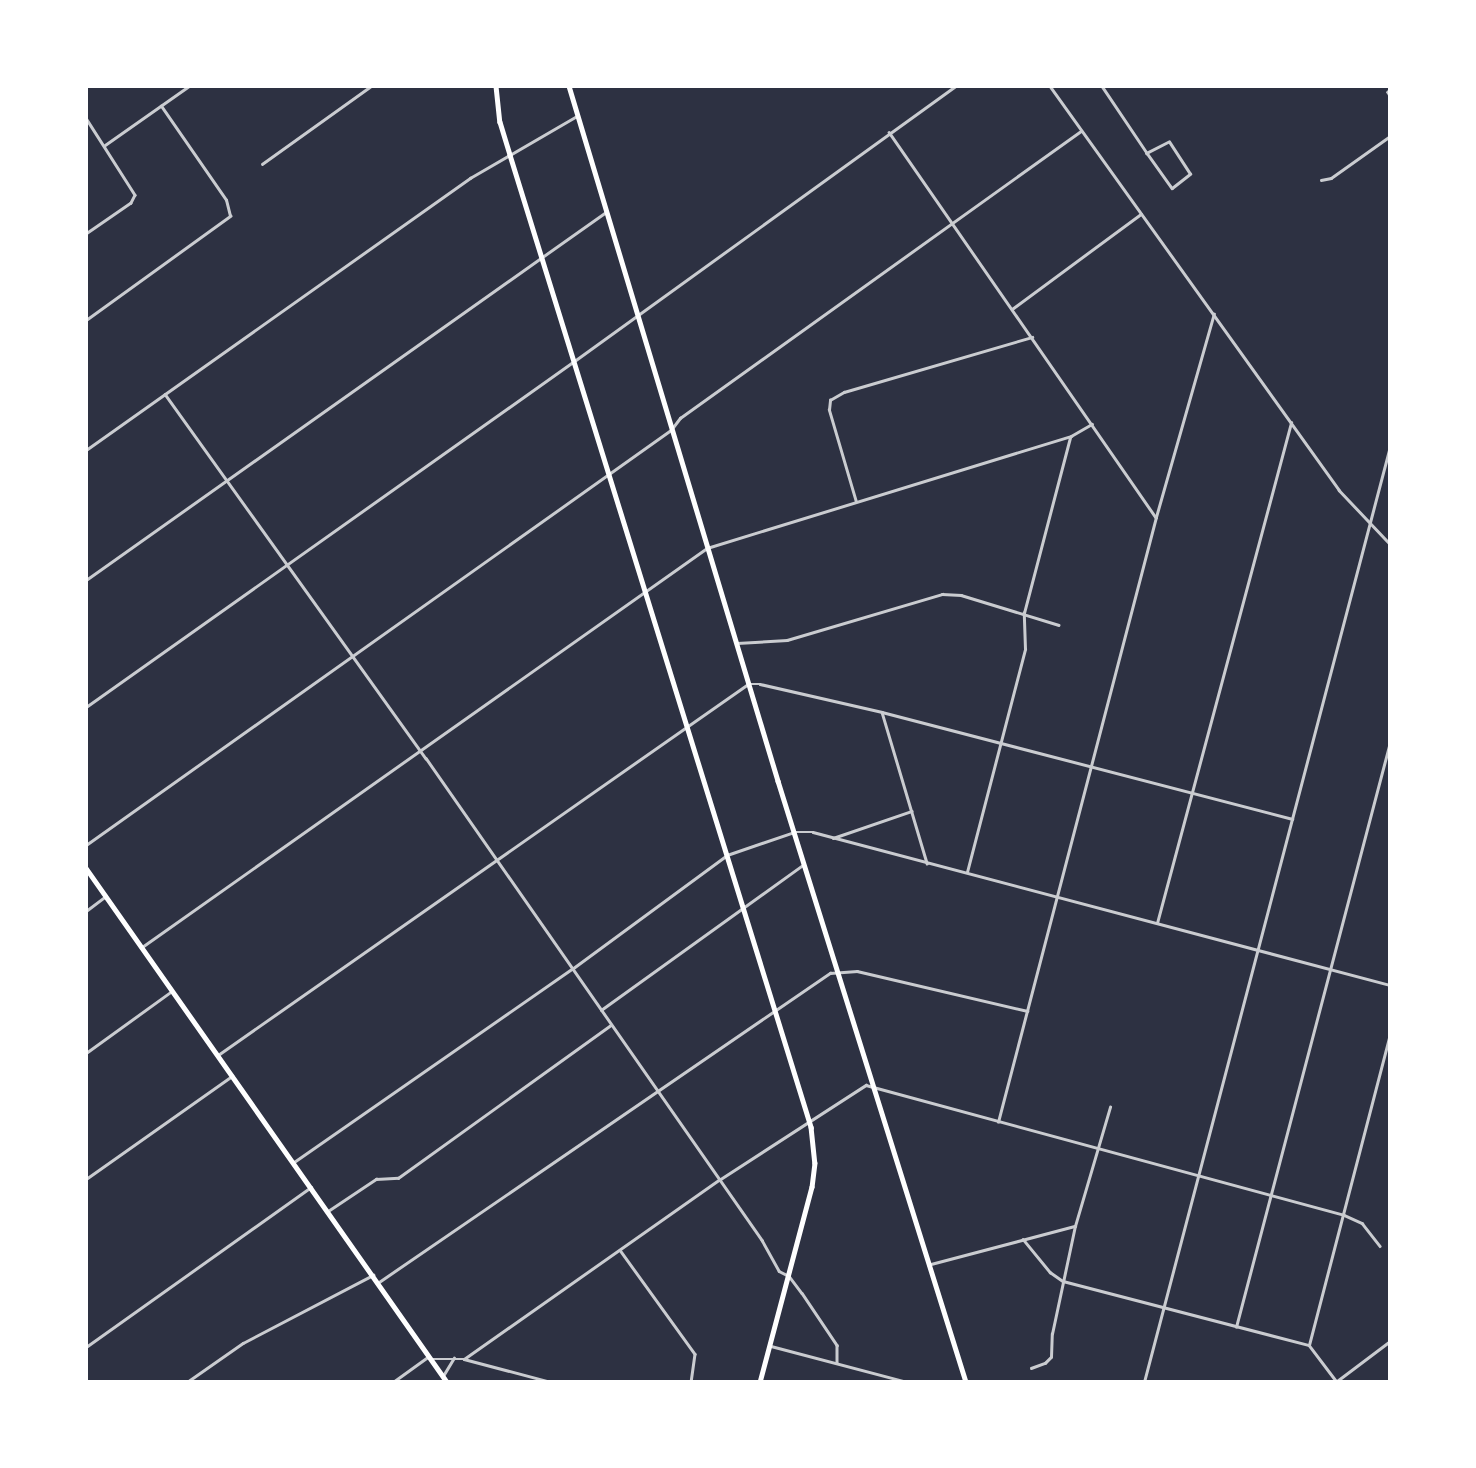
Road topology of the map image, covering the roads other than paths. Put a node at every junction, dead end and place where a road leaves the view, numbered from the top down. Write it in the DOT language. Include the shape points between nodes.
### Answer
graph roads {
  1 [pos="189,86"];
  2 [pos="371,86"];
  3 [pos="496,86"];
  4 [pos="569,86"];
  5 [pos="956,86"];
  6 [pos="1050,86"];
  7 [pos="1102,86"];
  8 [pos="1390,90"];
  9 [pos="1390,96"];
  10 [pos="161,106"];
  11 [pos="577,116"];
  12 [pos="86,118"];
  13 [pos="1081,131"];
  14 [pos="889,132"];
  15 [pos="1390,136"];
  16 [pos="105,145"];
  17 [pos="1147,153"];
  18 [pos="510,155"];
  19 [pos="262,164"];
  20 [pos="1321,180"];
  21 [pos="606,212"];
  22 [pos="1141,214"];
  23 [pos="953,223"];
  24 [pos="86,234"];
  25 [pos="541,258"];
  26 [pos="1012,309"];
  27 [pos="1214,314"];
  28 [pos="637,316"];
  29 [pos="86,320"];
  30 [pos="1032,337"];
  31 [pos="573,362"];
  32 [pos="165,394"];
  33 [pos="1291,423"];
  34 [pos="1092,424"];
  35 [pos="671,430"];
  36 [pos="1070,436"];
  37 [pos="1390,446"];
  38 [pos="86,450"];
  39 [pos="609,474"];
  40 [pos="226,480"];
  41 [pos="856,502"];
  42 [pos="1156,517"];
  43 [pos="1369,519"];
  44 [pos="1390,544"];
  45 [pos="707,548"];
  46 [pos="286,565"];
  47 [pos="86,580"];
  48 [pos="645,592"];
  49 [pos="1024,614"];
  50 [pos="1059,625"];
  51 [pos="737,643"];
  52 [pos="352,656"];
  53 [pos="748,684"];
  54 [pos="86,707"];
  55 [pos="882,712"];
  56 [pos="685,727"];
  57 [pos="1390,742"];
  58 [pos="1000,744"];
  59 [pos="422,751"];
  60 [pos="1091,767"];
  61 [pos="1191,794"];
  62 [pos="912,811"];
  63 [pos="1292,819"];
  64 [pos="794,832"];
  65 [pos="833,838"];
  66 [pos="86,845"];
  67 [pos="727,855"];
  68 [pos="496,860"];
  69 [pos="927,863"];
  70 [pos="803,865"];
  71 [pos="86,868"];
  72 [pos="967,872"];
  73 [pos="106,896"];
  74 [pos="1057,898"];
  75 [pos="743,910"];
  76 [pos="86,911"];
  77 [pos="1157,923"];
  78 [pos="142,947"];
  79 [pos="1257,950"];
  80 [pos="572,969"];
  81 [pos="1330,969"];
  82 [pos="836,971"];
  83 [pos="1390,985"];
  84 [pos="173,991"];
  85 [pos="601,1010"];
  86 [pos="774,1011"];
  87 [pos="1027,1011"];
  88 [pos="611,1025"];
  89 [pos="1390,1035"];
  90 [pos="86,1053"];
  91 [pos="218,1055"];
  92 [pos="233,1075"];
  93 [pos="874,1087"];
  94 [pos="657,1090"];
  95 [pos="1110,1107"];
  96 [pos="809,1122"];
  97 [pos="998,1122"];
  98 [pos="1097,1149"];
  99 [pos="294,1162"];
  100 [pos="1199,1177"];
  101 [pos="86,1179"];
  102 [pos="719,1180"];
  103 [pos="311,1187"];
  104 [pos="1270,1195"];
  105 [pos="328,1211"];
  106 [pos="1344,1215"];
  107 [pos="1075,1226"];
  108 [pos="1023,1239"];
  109 [pos="1380,1246"];
  110 [pos="620,1249"];
  111 [pos="931,1264"];
  112 [pos="373,1275"];
  113 [pos="789,1276"];
  114 [pos="1063,1281"];
  115 [pos="378,1282"];
  116 [pos="1163,1308"];
  117 [pos="1236,1327"];
  118 [pos="1390,1341"];
  119 [pos="1310,1345"];
  120 [pos="770,1346"];
  121 [pos="86,1347"];
  122 [pos="430,1357"];
  123 [pos="454,1358"];
  124 [pos="464,1359"];
  125 [pos="837,1363"];
  126 [pos="1031,1368"];
  127 [pos="443,1376"];
  128 [pos="187,1382"];
  129 [pos="393,1382"];
  130 [pos="447,1382"];
  131 [pos="551,1382"];
  132 [pos="691,1382"];
  133 [pos="760,1382"];
  134 [pos="907,1382"];
  135 [pos="966,1382"];
  136 [pos="1144,1382"];
  137 [pos="1337,1382"];
  1 -- 10 [label="street"];
  2 -- 19 [label="street"];
  3 -- 18 [label="main road"];
  4 -- 11 [label="main road"];
  5 -- 14 [label="street"];
  6 -- 13 [label="street"];
  7 -- 17 [label="street"];
  8 -- 9 [label="street"];
  10 -- 16 [label="street"];
  10 -- 29 [label="street" via="226,200 230,215"];
  11 -- 18 [label="street"];
  11 -- 21 [label="main road"];
  12 -- 16 [label="street"];
  13 -- 22 [label="street"];
  13 -- 23 [label="street"];
  14 -- 23 [label="street"];
  14 -- 28 [label="street"];
  15 -- 20 [label="street" via="1331,178"];
  16 -- 24 [label="street" via="135,195 131,204"];
  17 -- 17 [label="street" via="1172,188 1190,174 1169,142"];
  18 -- 25 [label="main road"];
  18 -- 32 [label="street" via="470,178"];
  21 -- 25 [label="street"];
  21 -- 28 [label="main road"];
  22 -- 26 [label="street"];
  22 -- 27 [label="street"];
  23 -- 26 [label="street"];
  23 -- 35 [label="street" via="680,418"];
  25 -- 31 [label="main road"];
  25 -- 40 [label="street"];
  26 -- 30 [label="street"];
  27 -- 33 [label="street"];
  27 -- 42 [label="street"];
  28 -- 31 [label="street"];
  28 -- 35 [label="main road"];
  30 -- 34 [label="street"];
  30 -- 41 [label="street" via="830,400"];
  31 -- 39 [label="main road"];
  31 -- 46 [label="street"];
  32 -- 38 [label="street"];
  32 -- 40 [label="street"];
  33 -- 43 [label="street" via="1339,490"];
  33 -- 61 [label="street"];
  34 -- 36 [label="street"];
  34 -- 42 [label="street"];
  35 -- 39 [label="street"];
  35 -- 45 [label="main road"];
  36 -- 41 [label="street"];
  36 -- 49 [label="street"];
  37 -- 43 [label="street"];
  39 -- 48 [label="main road"];
  39 -- 52 [label="street"];
  40 -- 46 [label="street"];
  40 -- 47 [label="street"];
  41 -- 45 [label="street"];
  42 -- 60 [label="street"];
  43 -- 44 [label="street"];
  43 -- 63 [label="street"];
  45 -- 48 [label="street"];
  45 -- 51 [label="main road"];
  46 -- 52 [label="street"];
  46 -- 54 [label="street"];
  48 -- 56 [label="main road"];
  48 -- 59 [label="street"];
  49 -- 50 [label="street"];
  49 -- 51 [label="street" via="961,595 942,594 787,640"];
  49 -- 58 [label="street" via="1025,649"];
  51 -- 53 [label="main road"];
  52 -- 59 [label="street"];
  52 -- 66 [label="street"];
  53 -- 55 [label="street"];
  53 -- 56 [label="street"];
  53 -- 64 [label="main road"];
  55 -- 58 [label="street"];
  55 -- 62 [label="street"];
  56 -- 67 [label="main road"];
  56 -- 68 [label="street"];
  57 -- 81 [label="street"];
  58 -- 60 [label="street"];
  58 -- 72 [label="street"];
  59 -- 68 [label="street"];
  59 -- 78 [label="street"];
  60 -- 61 [label="street"];
  60 -- 74 [label="street"];
  61 -- 63 [label="street"];
  61 -- 77 [label="street"];
  62 -- 65 [label="street"];
  62 -- 69 [label="street"];
  63 -- 79 [label="street"];
  64 -- 65 [label="street"];
  64 -- 67 [label="street"];
  64 -- 70 [label="main road"];
  65 -- 69 [label="street"];
  67 -- 75 [label="main road"];
  67 -- 80 [label="street"];
  68 -- 80 [label="street"];
  68 -- 91 [label="street"];
  69 -- 72 [label="street"];
  70 -- 75 [label="street"];
  70 -- 82 [label="main road"];
  71 -- 73 [label="main road"];
  72 -- 74 [label="street"];
  73 -- 76 [label="street"];
  73 -- 78 [label="main road"];
  74 -- 77 [label="street"];
  74 -- 87 [label="street"];
  75 -- 85 [label="street"];
  75 -- 86 [label="main road"];
  77 -- 79 [label="street"];
  78 -- 84 [label="main road"];
  79 -- 81 [label="street"];
  79 -- 100 [label="street"];
  80 -- 85 [label="street"];
  80 -- 99 [label="street"];
  81 -- 83 [label="street"];
  81 -- 104 [label="street"];
  82 -- 86 [label="street"];
  82 -- 87 [label="street" via="858,971"];
  82 -- 93 [label="main road"];
  84 -- 90 [label="street"];
  84 -- 91 [label="main road"];
  85 -- 88 [label="street"];
  86 -- 94 [label="street"];
  86 -- 96 [label="main road"];
  87 -- 97 [label="street"];
  88 -- 94 [label="street"];
  88 -- 105 [label="street" via="398,1178 376,1179"];
  89 -- 106 [label="street"];
  91 -- 92 [label="main road"];
  92 -- 99 [label="main road"];
  92 -- 101 [label="street"];
  93 -- 96 [label="street" via="864,1086"];
  93 -- 97 [label="street"];
  93 -- 111 [label="main road"];
  94 -- 102 [label="street"];
  94 -- 115 [label="street"];
  95 -- 98 [label="street"];
  96 -- 102 [label="street"];
  96 -- 113 [label="main road" via="814,1174"];
  97 -- 98 [label="street"];
  98 -- 100 [label="street"];
  98 -- 107 [label="street"];
  99 -- 103 [label="main road"];
  100 -- 104 [label="street"];
  100 -- 116 [label="street"];
  102 -- 110 [label="street"];
  102 -- 113 [label="street" via="779,1270"];
  103 -- 105 [label="main road"];
  103 -- 121 [label="street"];
  104 -- 106 [label="street"];
  104 -- 117 [label="street"];
  105 -- 112 [label="main road"];
  106 -- 109 [label="street" via="1362,1223"];
  106 -- 119 [label="street"];
  107 -- 108 [label="street"];
  107 -- 114 [label="street"];
  108 -- 111 [label="street"];
  108 -- 114 [label="street"];
  110 -- 124 [label="street"];
  110 -- 132 [label="street" via="695,1354"];
  111 -- 135 [label="main road"];
  112 -- 115 [label="main road"];
  112 -- 128 [label="street" via="252,1338"];
  113 -- 120 [label="main road"];
  113 -- 125 [label="street" via="837,1345"];
  114 -- 116 [label="street"];
  114 -- 126 [label="street" via="1051,1357"];
  115 -- 122 [label="main road"];
  116 -- 117 [label="street"];
  116 -- 136 [label="street"];
  117 -- 119 [label="street"];
  118 -- 137 [label="street"];
  119 -- 137 [label="street"];
  120 -- 125 [label="street"];
  120 -- 133 [label="main road"];
  122 -- 123 [label="street"];
  122 -- 127 [label="main road"];
  122 -- 129 [label="street"];
  123 -- 124 [label="street"];
  123 -- 127 [label="street"];
  124 -- 131 [label="street"];
  125 -- 134 [label="street"];
  127 -- 130 [label="main road"];
}
